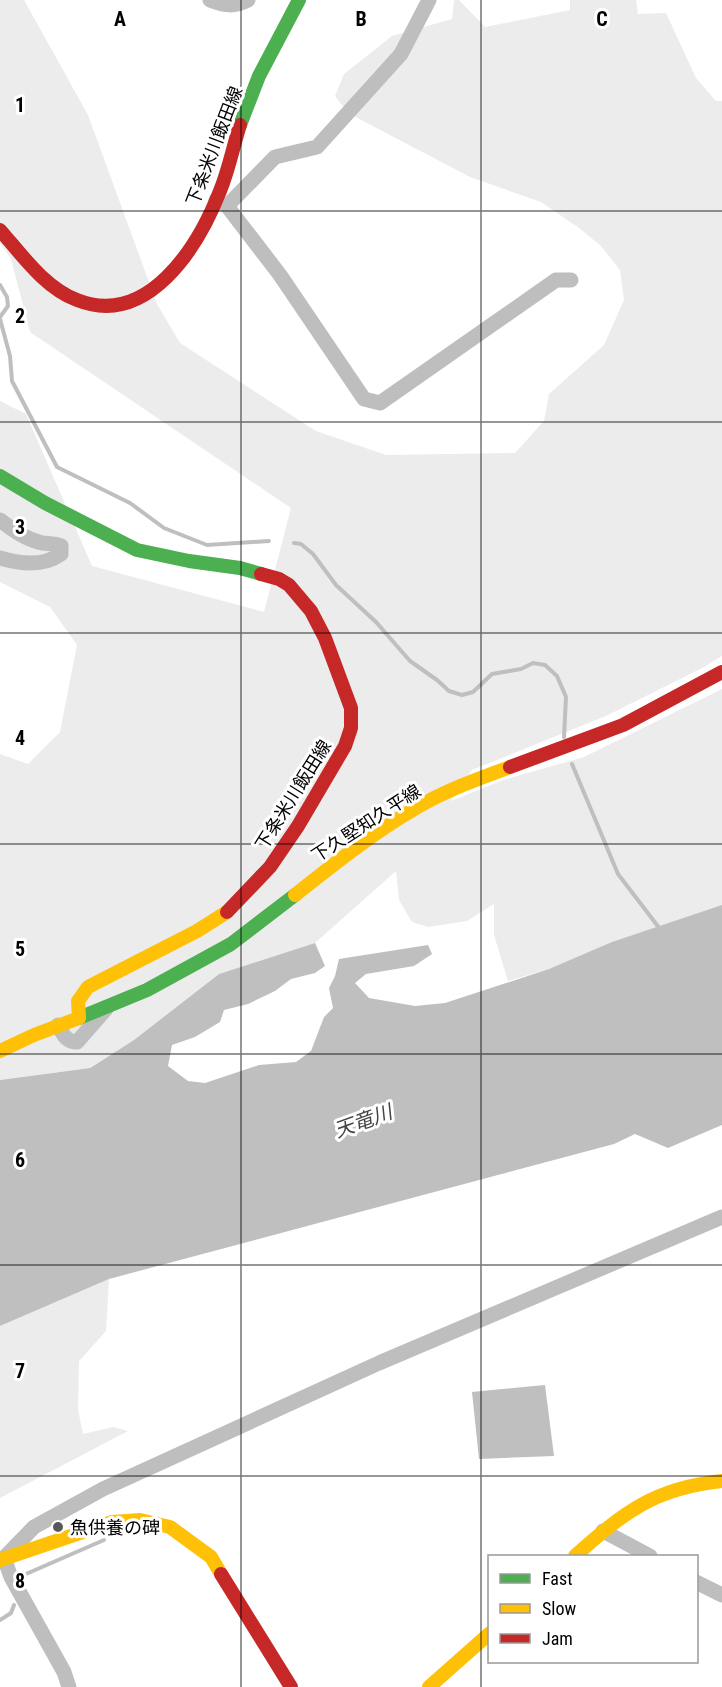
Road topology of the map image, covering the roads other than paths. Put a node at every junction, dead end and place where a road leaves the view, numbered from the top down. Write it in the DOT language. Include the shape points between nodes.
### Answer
graph roads {
  1 [pos="210,0"];
  2 [pos="248,0"];
  3 [pos="299,0"];
  4 [pos="429,0"];
  5 [pos="221,203"];
  6 [pos="0,230"];
  7 [pos="570,280"];
  8 [pos="0,476"];
  9 [pos="0,520"];
  10 [pos="0,558"];
  11 [pos="722,672"];
  12 [pos="106,1009"];
  13 [pos="79,1018"];
  14 [pos="58,1025"];
  15 [pos="0,1051"];
  16 [pos="722,1217"];
  17 [pos="722,1481"];
  18 [pos="603,1531"];
  19 [pos="577,1555"];
  20 [pos="646,1555"];
  21 [pos="2,1559"];
  22 [pos="698,1583"];
  23 [pos="722,1595"];
  24 [pos="488,1635"];
  25 [pos="69,1687"];
  26 [pos="291,1687"];
  27 [pos="429,1687"];
  1 -- 2 [label="street" via="235,6"];
  3 -- 5 [label="main road, 下条米川飯田線" via="248,101"];
  4 -- 5 [label="street" via="401,54 317,147 275,157"];
  5 -- 6 [label="main road, 下条米川飯田線" via="167,278 147,295 111,308 78,301 64,293"];
  5 -- 7 [label="street" via="280,274 364,399 380,403 556,280"];
  8 -- 13 [label="main road, 下条米川飯田線" via="137,550 240,568 289,585 304,601 320,629 351,708 351,728 345,746 298,826 257,882 220,917 88,987 78,997"];
  9 -- 10 [label="street" via="17,534 61,546 61,554 54,559 32,564"];
  11 -- 12 [label="main road, 下久堅知久平線" via="623,724 469,782 417,807 347,854 231,944"];
  12 -- 13 [label="main road, 下久堅知久平線"];
  12 -- 14 [label="street" via="77,1042 66,1038"];
  13 -- 14 [label="main road"];
  14 -- 15 [label="main road"];
  16 -- 21 [label="street" via="379,1363 104,1489 34,1527"];
  17 -- 18 [label="main road" via="656,1495"];
  18 -- 19 [label="main road"];
  18 -- 20 [label="street"];
  21 -- 25 [label="street"];
  21 -- 26 [label="main road" via="112,1522 140,1520 170,1527 211,1557"];
  22 -- 23 [label="street"];
  24 -- 27 [label="main road"];
}
